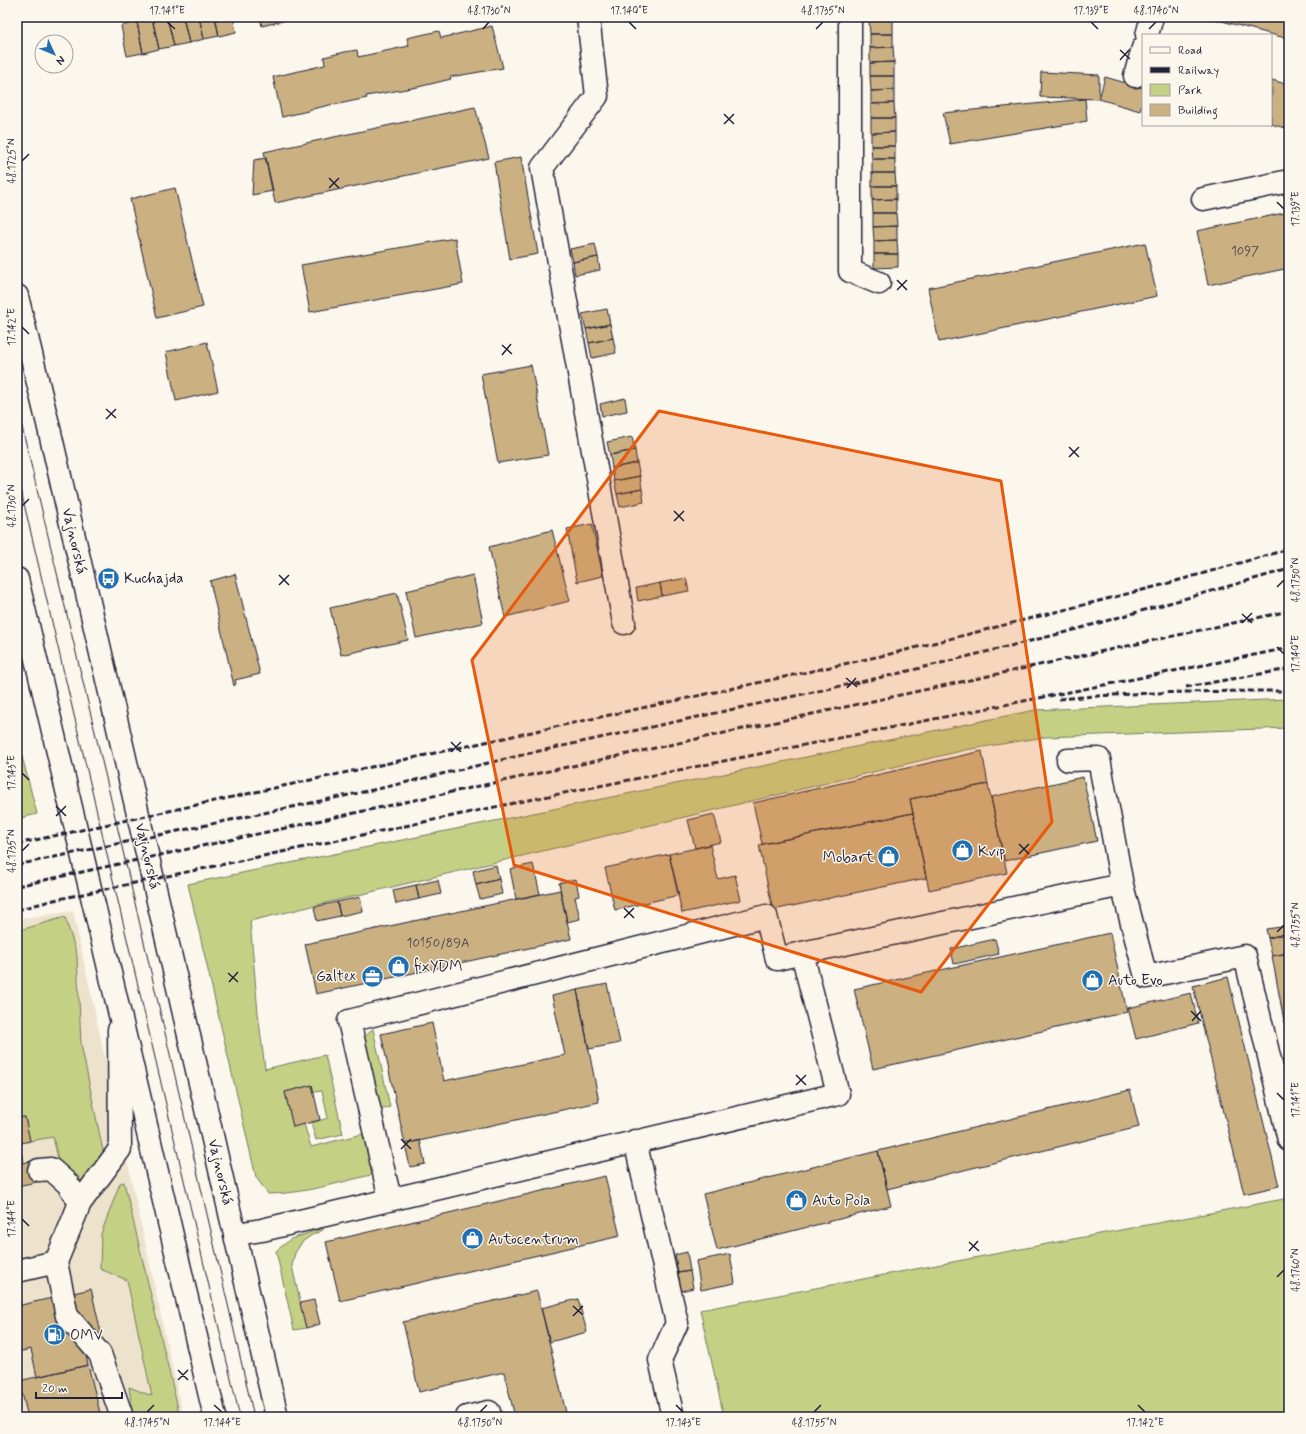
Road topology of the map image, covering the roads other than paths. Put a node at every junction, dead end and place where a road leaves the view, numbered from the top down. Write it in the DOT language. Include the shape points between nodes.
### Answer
graph roads {
  1 [pos="588,17"];
  2 [pos="850,17"];
  3 [pos="1152,17"];
  4 [pos="1147,34"];
  5 [pos="1142,52"];
  6 [pos="1135,76"];
  7 [pos="1289,181"];
  8 [pos="1202,199"];
  9 [pos="879,283"];
  10 [pos="17,296"];
  11 [pos="17,579"];
  12 [pos="624,623"];
  13 [pos="1068,760"];
  14 [pos="1122,885"];
  15 [pos="802,953"];
  16 [pos="119,1013"];
  17 [pos="1289,1140"];
  18 [pos="635,1141"];
  19 [pos="39,1170"];
  20 [pos="390,1199"];
  21 [pos="80,1203"];
  22 [pos="236,1234"];
  23 [pos="56,1262"];
  24 [pos="17,1271"];
  25 [pos="489,1412"];
  26 [pos="122,1417"];
  27 [pos="215,1417"];
  28 [pos="277,1417"];
  29 [pos="467,1417"];
  30 [pos="672,1417"];
  1 -- 12 [label="main road" via="597,96 542,168"];
  2 -- 9 [label="main road" via="850,271"];
  3 -- 4 [label="main road"];
  5 -- 6 [label="main road"];
  7 -- 8 [label="main road"];
  10 -- 22 [label="main road, Vajnorská"];
  11 -- 16 [label="main road"];
  13 -- 14 [label="main road" via="1099,759"];
  14 -- 15 [label="main road"];
  14 -- 17 [label="main road" via="1146,977 1245,956"];
  15 -- 18 [label="main road" via="838,1094"];
  15 -- 20 [label="main road" via="777,959 766,916 349,1021"];
  16 -- 21 [label="main road" via="120,1149"];
  16 -- 27 [label="main road"];
  18 -- 20 [label="main road"];
  18 -- 30 [label="main road" via="677,1323 660,1360"];
  19 -- 21 [label="main road" via="51,1169 68,1184"];
  20 -- 22 [label="main road"];
  21 -- 23 [label="main road"];
  22 -- 28 [label="main road, Vajnorská"];
  23 -- 24 [label="main road"];
  23 -- 26 [label="main road" via="67,1316 100,1354"];
  25 -- 29 [label="main road"];
}
